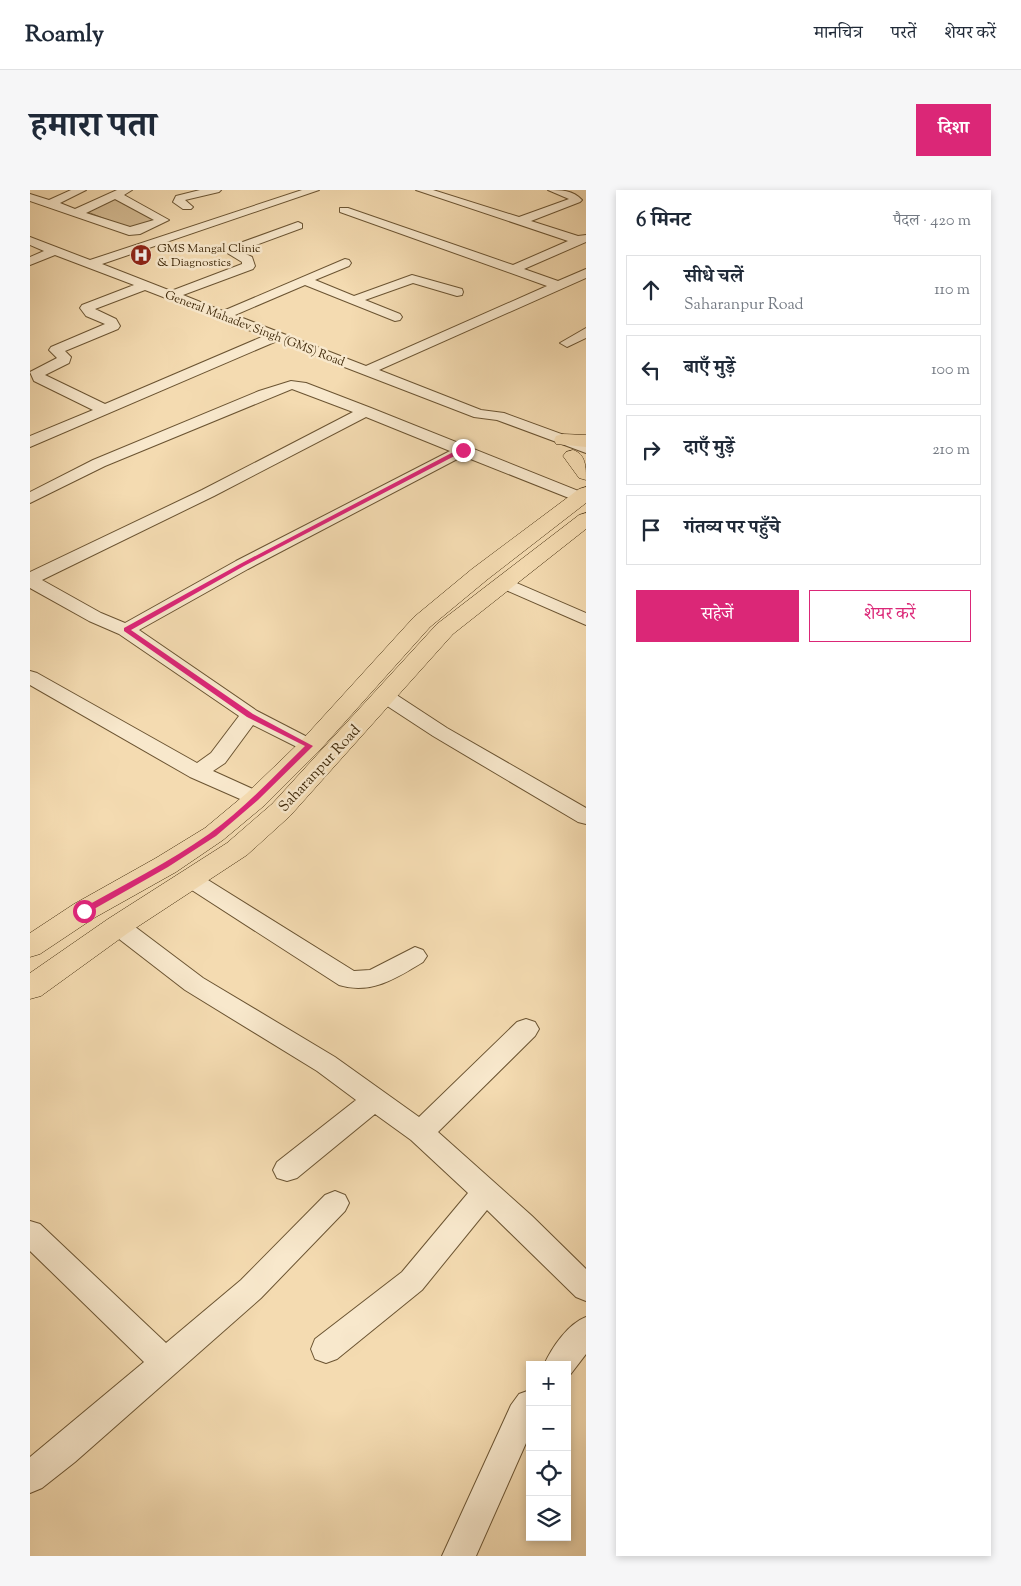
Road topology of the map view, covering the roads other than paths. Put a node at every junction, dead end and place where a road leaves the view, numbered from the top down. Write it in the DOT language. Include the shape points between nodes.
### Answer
graph roads {
  1 [pos="80,190"];
  2 [pos="215,190"];
  3 [pos="313,190"];
  4 [pos="422,190"];
  5 [pos="554,190"];
  6 [pos="120,192"];
  7 [pos="30,197"];
  8 [pos="49,204"];
  9 [pos="187,207"];
  10 [pos="344,210"];
  11 [pos="76,213"];
  12 [pos="520,221"];
  13 [pos="298,226"];
  14 [pos="582,238"];
  15 [pos="30,242"];
  16 [pos="56,250"];
  17 [pos="30,261"];
  18 [pos="345,263"];
  19 [pos="90,264"];
  20 [pos="514,269"];
  21 [pos="586,273"];
  22 [pos="304,280"];
  23 [pos="146,285"];
  24 [pos="558,285"];
  25 [pos="456,292"];
  26 [pos="172,296"];
  27 [pos="354,300"];
  28 [pos="225,315"];
  29 [pos="395,317"];
  30 [pos="276,336"];
  31 [pos="366,371"];
  32 [pos="104,410"];
  33 [pos="366,411"];
  34 [pos="479,414"];
  35 [pos="563,440"];
  36 [pos="586,441"];
  37 [pos="30,442"];
  38 [pos="463,450"];
  39 [pos="582,455"];
  40 [pos="585,496"];
  41 [pos="30,498"];
  42 [pos="30,580"];
  43 [pos="505,583"];
  44 [pos="586,620"];
  45 [pos="434,626"];
  46 [pos="126,630"];
  47 [pos="30,677"];
  48 [pos="385,696"];
  49 [pos="250,715"];
  50 [pos="310,746"];
  51 [pos="197,772"];
  52 [pos="256,798"];
  53 [pos="586,817"];
  54 [pos="192,880"];
  55 [pos="118,926"];
  56 [pos="30,947"];
  57 [pos="415,956"];
  58 [pos="30,988"];
  59 [pos="526,1030"];
  60 [pos="375,1099"];
  61 [pos="420,1132"];
  62 [pos="288,1170"];
  63 [pos="484,1191"];
  64 [pos="335,1203"];
  65 [pos="30,1233"];
  66 [pos="586,1288"];
  67 [pos="586,1331"];
  68 [pos="326,1348"];
  69 [pos="562,1361"];
  70 [pos="166,1363"];
  71 [pos="529,1406"];
  72 [pos="30,1477"];
  73 [pos="459,1556"];
  1 -- 8 [label="street"];
  2 -- 9 [label="street" via="180,198 179,202"];
  3 -- 19 [label="street"];
  4 -- 12 [label="street"];
  5 -- 12 [label="street" via="576,200"];
  6 -- 11 [label="street"];
  6 -- 11 [label="street" via="163,220 129,231"];
  7 -- 8 [label="street"];
  8 -- 11 [label="street"];
  10 -- 20 [label="street"];
  12 -- 14 [label="street"];
  13 -- 26 [label="street" via="231,250 248,260 249,266"];
  14 -- 20 [label="street"];
  15 -- 16 [label="street, General Mahadev Singh (GMS) Road"];
  16 -- 17 [label="street"];
  16 -- 19 [label="street, General Mahadev Singh (GMS) Road"];
  18 -- 22 [label="street"];
  19 -- 23 [label="street, General Mahadev Singh (GMS) Road"];
  20 -- 24 [label="street"];
  21 -- 24 [label="street"];
  22 -- 27 [label="street"];
  22 -- 28 [label="street"];
  23 -- 26 [label="street, General Mahadev Singh (GMS) Road"];
  23 -- 32 [label="street" via="87,308 113,326 56,350 64,360 36,374"];
  24 -- 31 [label="street"];
  25 -- 27 [label="street" via="412,279"];
  26 -- 28 [label="street, General Mahadev Singh (GMS) Road"];
  27 -- 29 [label="street"];
  28 -- 30 [label="street, General Mahadev Singh (GMS) Road"];
  30 -- 31 [label="street, General Mahadev Singh (GMS) Road"];
  30 -- 32 [label="street"];
  31 -- 34 [label="street, General Mahadev Singh (GMS) Road"];
  32 -- 37 [label="street"];
  33 -- 38 [label="street"];
  33 -- 41 [label="street" via="291,385 99,463"];
  33 -- 42 [label="street"];
  34 -- 35 [label="street, General Mahadev Singh (GMS) Road" via="499,416"];
  34 -- 39 [label="street, General Mahadev Singh (GMS) Road" via="486,421"];
  35 -- 36 [label="main road"];
  35 -- 39 [label="street, General Mahadev Singh (GMS) Road"];
  38 -- 40 [label="street"];
  38 -- 46 [label="street" via="242,565"];
  39 -- 40 [label="main road"];
  40 -- 43 [label="main road, Saharanpur Road"];
  40 -- 45 [label="main road, Saharanpur Road" via="480,574"];
  42 -- 46 [label="street" via="95,617"];
  43 -- 44 [label="street"];
  43 -- 45 [label="main road, Saharanpur Road"];
  45 -- 48 [label="main road, Saharanpur Road"];
  45 -- 50 [label="main road, Saharanpur Road"];
  46 -- 49 [label="street"];
  47 -- 51 [label="street"];
  48 -- 53 [label="street"];
  48 -- 54 [label="main road, Saharanpur Road" via="281,810 237,849"];
  49 -- 50 [label="street"];
  49 -- 51 [label="street" via="218,758"];
  50 -- 52 [label="main road, Saharanpur Road"];
  51 -- 52 [label="street"];
  52 -- 56 [label="main road, Saharanpur Road" via="214,834 166,866 84,911"];
  54 -- 55 [label="main road, Saharanpur Road"];
  54 -- 57 [label="street" via="348,979 374,978"];
  55 -- 58 [label="main road, Saharanpur Road"];
  55 -- 60 [label="street" via="194,984 326,1064"];
  59 -- 61 [label="street"];
  60 -- 61 [label="street"];
  60 -- 62 [label="street"];
  61 -- 63 [label="street"];
  63 -- 66 [label="street"];
  63 -- 68 [label="street" via="412,1281"];
  64 -- 70 [label="street" via="251,1289"];
  65 -- 70 [label="street"];
  67 -- 69 [label="street"];
  70 -- 72 [label="street"];
  71 -- 73 [label="street"];
}
